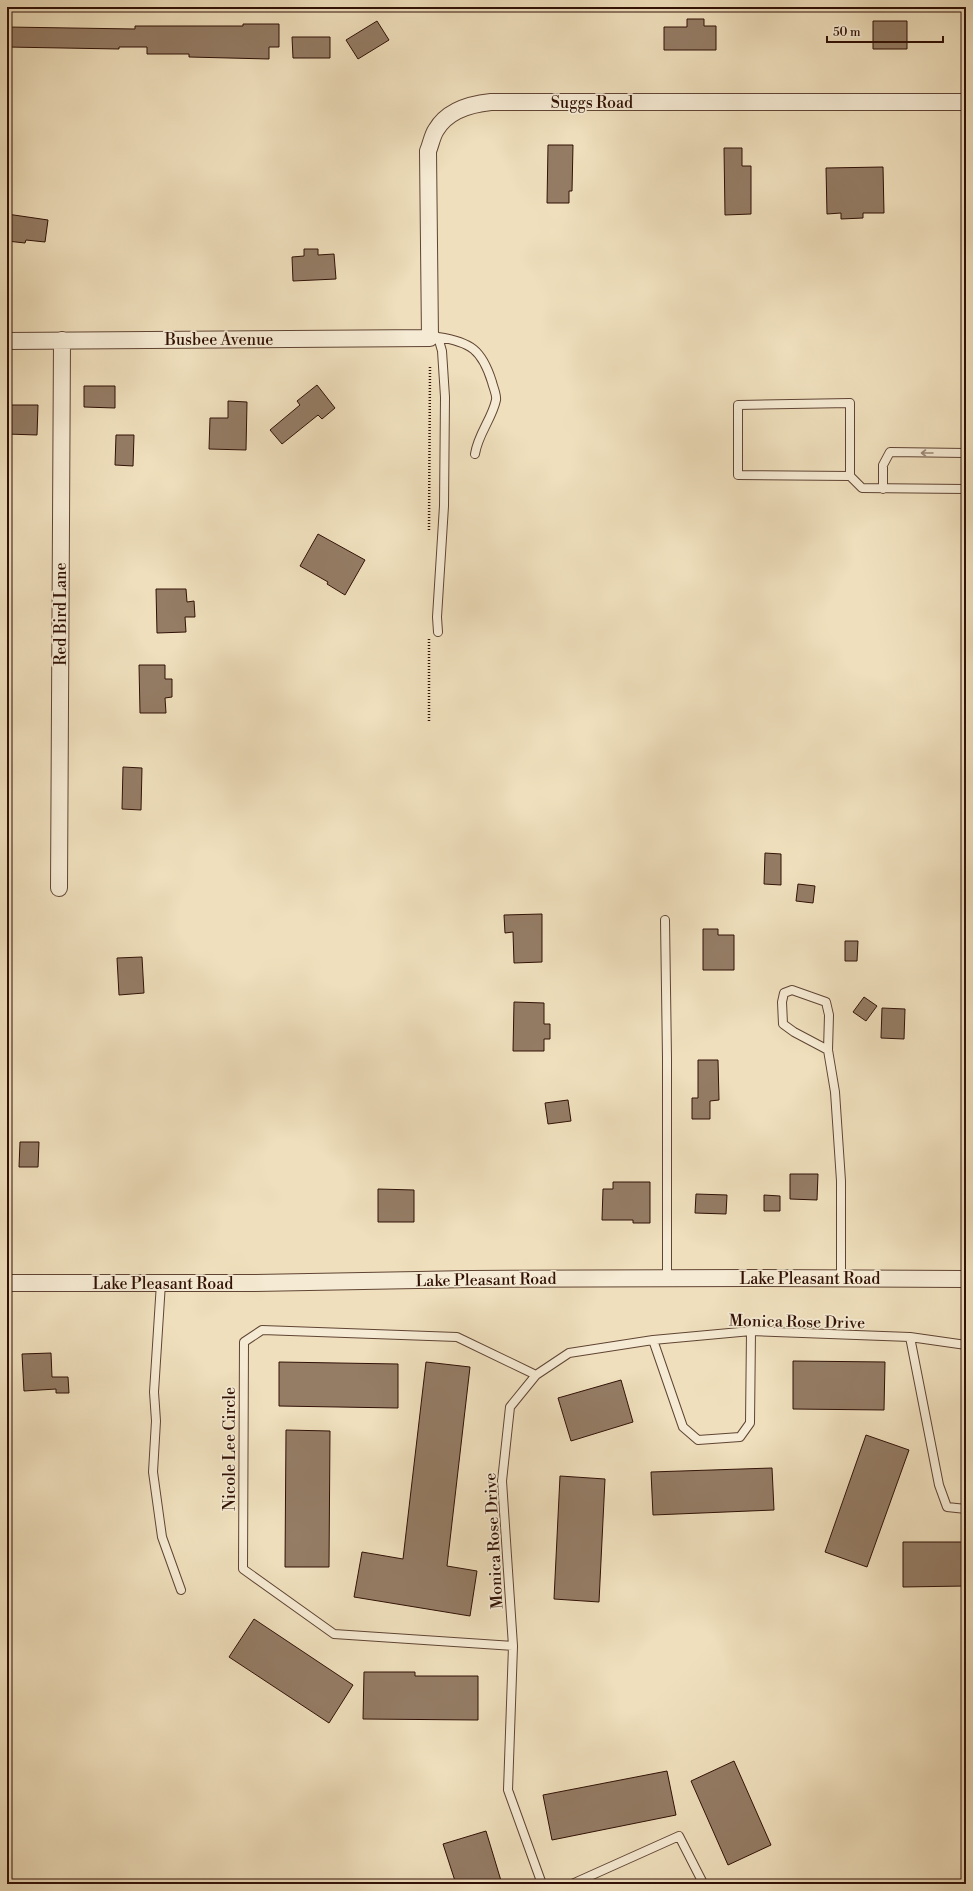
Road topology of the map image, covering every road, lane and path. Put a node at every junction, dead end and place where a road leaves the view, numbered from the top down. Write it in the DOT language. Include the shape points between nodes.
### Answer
graph roads {
  1 [pos="966,102"];
  2 [pos="433,336"];
  3 [pos="62,340"];
  4 [pos="7,341"];
  5 [pos="966,453"];
  6 [pos="475,454"];
  7 [pos="850,476"];
  8 [pos="883,489"];
  9 [pos="966,489"];
  10 [pos="438,632"];
  11 [pos="59,888"];
  12 [pos="665,920"];
  13 [pos="828,1050"];
  14 [pos="666,1278"];
  15 [pos="840,1278"];
  16 [pos="966,1279"];
  17 [pos="7,1283"];
  18 [pos="161,1283"];
  19 [pos="751,1331"];
  20 [pos="910,1337"];
  21 [pos="653,1340"];
  22 [pos="966,1345"];
  23 [pos="536,1375"];
  24 [pos="966,1509"];
  25 [pos="181,1590"];
  26 [pos="513,1646"];
  27 [pos="542,1884"];
  28 [pos="572,1884"];
  29 [pos="700,1884"];
  1 -- 2 [label="street, Suggs Road" via="472,104 450,116 436,130 428,151"];
  2 -- 3 [label="street, Busbee Avenue"];
  2 -- 6 [label="lane" via="456,340 474,349 484,359 497,398 477,443"];
  2 -- 10 [label="lane" via="442,351 445,397 444,506"];
  3 -- 4 [label="street, Busbee Avenue"];
  3 -- 11 [label="street, Red Bird Lane"];
  5 -- 8 [label="lane, one-way" via="890,452 883,465"];
  7 -- 7 [label="lane" via="738,475 738,405 850,403"];
  7 -- 8 [label="lane" via="862,488"];
  8 -- 9 [label="lane"];
  12 -- 14 [label="lane"];
  13 -- 13 [label="lane" via="829,1015 826,1002 792,990 784,993 783,1024"];
  13 -- 15 [label="lane" via="835,1092 841,1181"];
  14 -- 15 [label="street, Lake Pleasant Road"];
  14 -- 18 [label="street, Lake Pleasant Road"];
  15 -- 16 [label="street, Lake Pleasant Road"];
  17 -- 18 [label="street, Lake Pleasant Road"];
  18 -- 25 [label="lane" via="154,1392 156,1436 153,1472 162,1537"];
  19 -- 20 [label="lane, Monica Rose Drive"];
  19 -- 21 [label="lane, Monica Rose Drive"];
  19 -- 21 [label="lane" via="750,1423 740,1437 698,1440 684,1427"];
  20 -- 22 [label="lane, Monica Rose Drive"];
  20 -- 24 [label="lane" via="939,1485 947,1507"];
  21 -- 23 [label="lane, Monica Rose Drive" via="569,1353"];
  23 -- 26 [label="lane, Monica Rose Drive" via="510,1407 502,1481"];
  23 -- 26 [label="lane, Nicole Lee Circle" via="457,1338 262,1330 244,1342 243,1569 334,1634"];
  26 -- 27 [label="lane, Monica Rose Drive" via="508,1790"];
  28 -- 29 [label="lane" via="679,1836 703,1883"];
}
